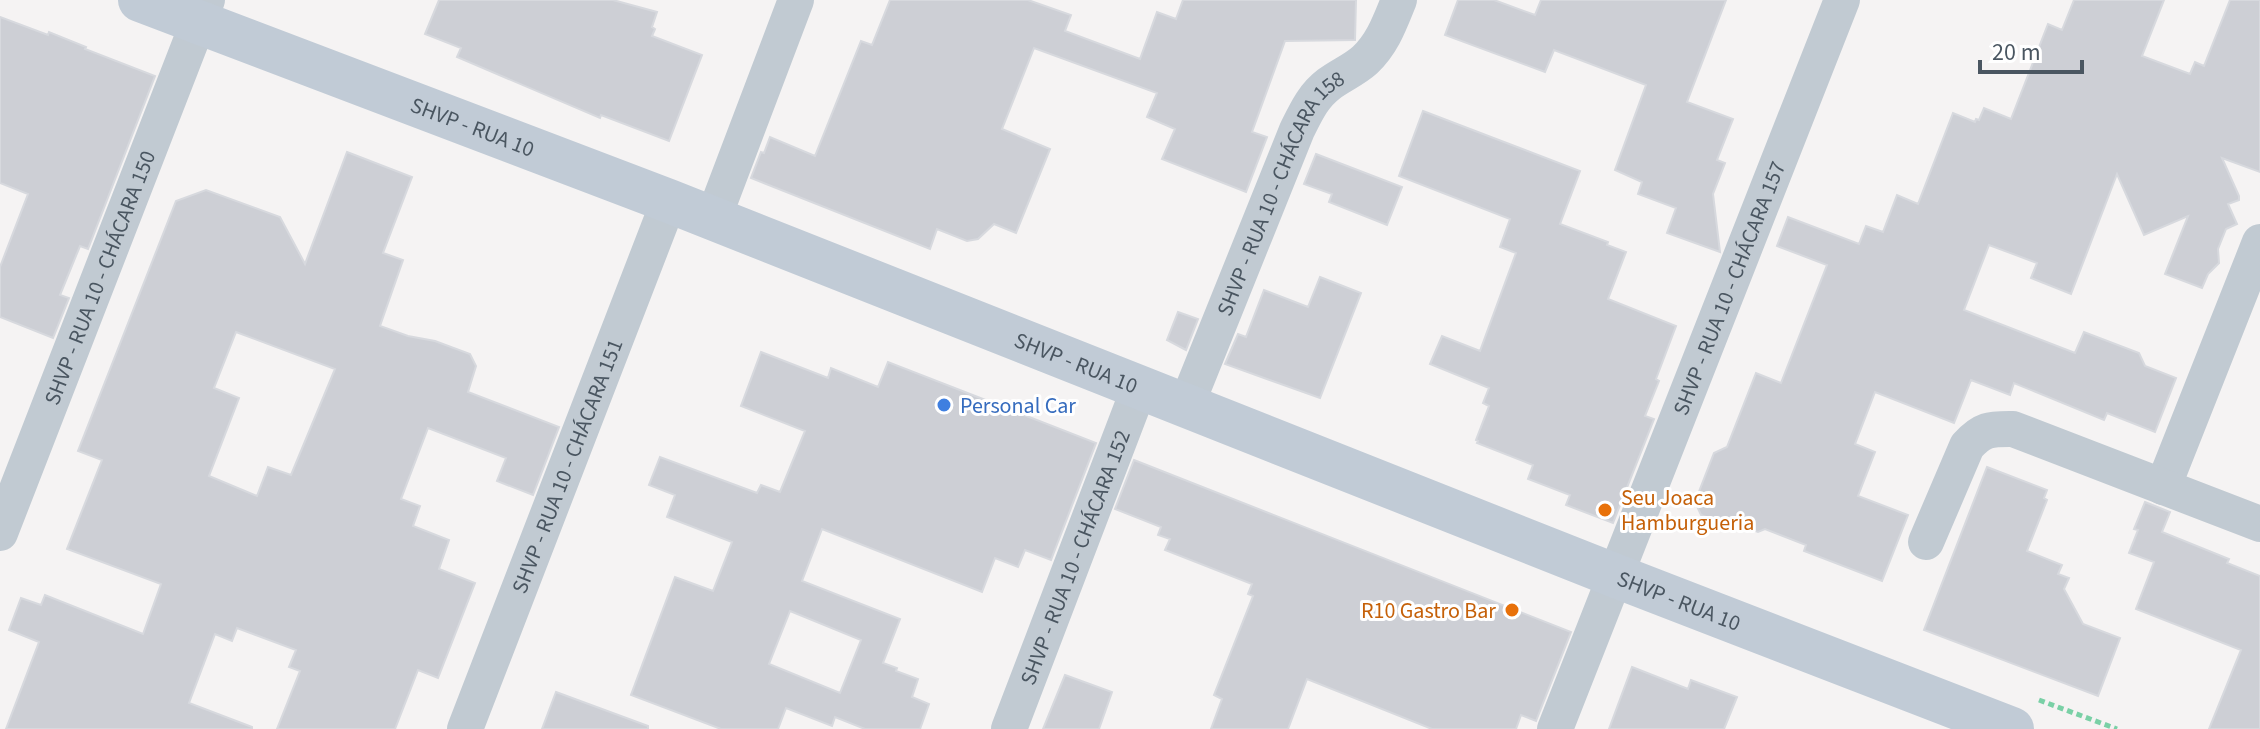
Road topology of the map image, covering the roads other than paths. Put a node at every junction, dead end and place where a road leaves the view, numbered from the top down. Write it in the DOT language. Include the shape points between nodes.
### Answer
graph roads {
  1 [pos="140,0"];
  2 [pos="796,0"];
  3 [pos="1399,0"];
  4 [pos="1842,0"];
  5 [pos="204,11"];
  6 [pos="669,201"];
  7 [pos="713,219"];
  8 [pos="2260,242"];
  9 [pos="1140,386"];
  10 [pos="1186,406"];
  11 [pos="2163,487"];
  12 [pos="2260,524"];
  13 [pos="0,533"];
  14 [pos="1926,542"];
  15 [pos="1616,576"];
  16 [pos="465,729"];
  17 [pos="1009,729"];
  18 [pos="1555,729"];
  19 [pos="2012,729"];
  1 -- 5 [label="street, SHVP - RUA 10"];
  2 -- 7 [label="street"];
  3 -- 10 [label="street, SHVP - RUA 10 - CHÁCARA 158" via="1384,37 1367,58 1312,99"];
  4 -- 15 [label="street, SHVP - RUA 10 - CHÁCARA 157"];
  5 -- 6 [label="street, SHVP - RUA 10"];
  5 -- 13 [label="street, SHVP - RUA 10 - CHÁCARA 150"];
  6 -- 7 [label="street, SHVP - RUA 10"];
  6 -- 16 [label="street, SHVP - RUA 10 - CHÁCARA 151"];
  7 -- 9 [label="street, SHVP - RUA 10"];
  8 -- 11 [label="street"];
  9 -- 10 [label="street, SHVP - RUA 10"];
  9 -- 17 [label="street, SHVP - RUA 10 - CHÁCARA 152"];
  10 -- 15 [label="street, SHVP - RUA 10"];
  11 -- 12 [label="street"];
  11 -- 14 [label="street" via="2013,429 1990,429 1967,446"];
  15 -- 18 [label="street, SHVP - RUA 10 - CHÁCARA 157"];
  15 -- 19 [label="street, SHVP - RUA 10"];
}
